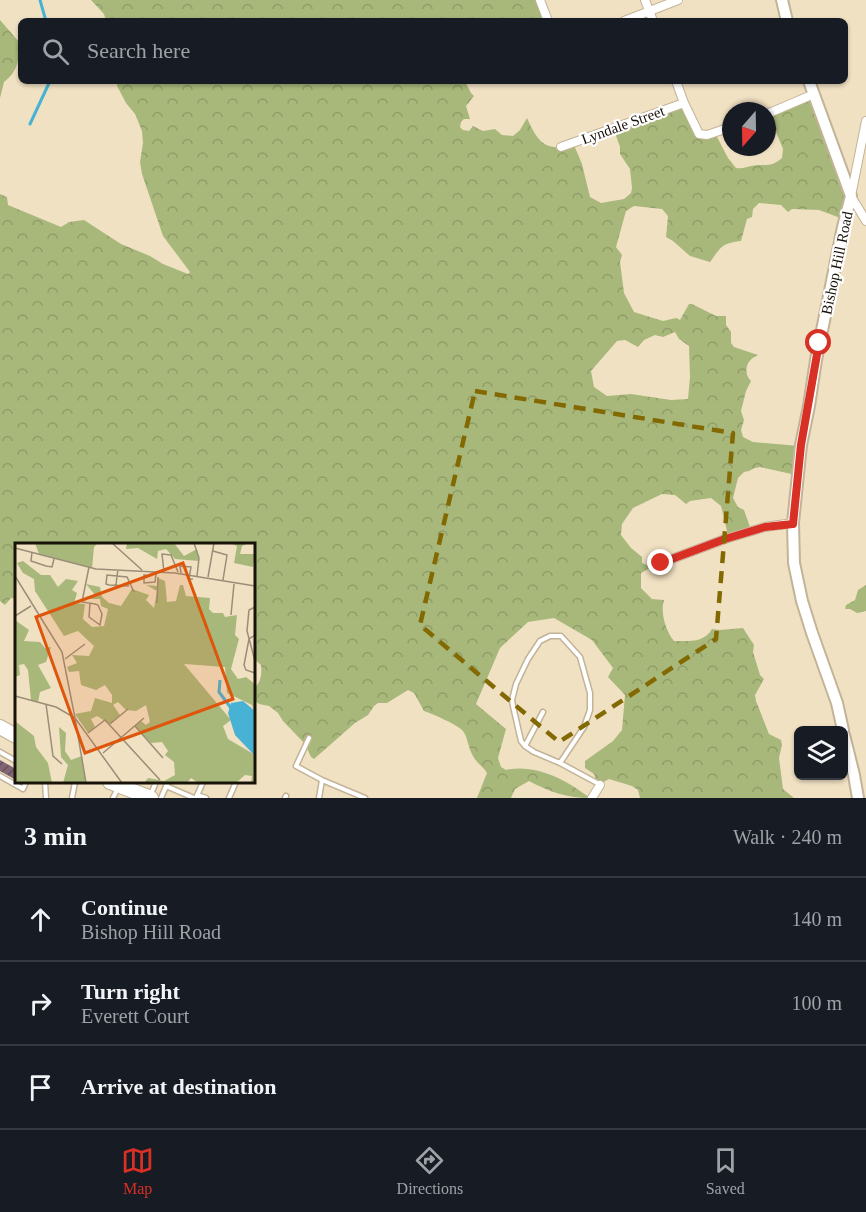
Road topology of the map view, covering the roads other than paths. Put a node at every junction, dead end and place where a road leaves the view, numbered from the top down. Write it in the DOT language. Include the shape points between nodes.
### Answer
graph roads {
  1 [pos="540,0"];
  2 [pos="645,0"];
  3 [pos="678,0"];
  4 [pos="782,0"];
  5 [pos="649,11"];
  6 [pos="547,18"];
  7 [pos="632,18"];
  8 [pos="652,18"];
  9 [pos="786,18"];
  10 [pos="677,84"];
  11 [pos="810,84"];
  12 [pos="814,93"];
  13 [pos="684,103"];
  14 [pos="776,110"];
  15 [pos="866,121"];
  16 [pos="722,130"];
  17 [pos="561,147"];
  18 [pos="851,196"];
  19 [pos="866,221"];
  20 [pos="793,524"];
  21 [pos="661,563"];
  22 [pos="543,712"];
  23 [pos="842,726"];
  24 [pos="0,727"];
  25 [pos="15,735"];
  26 [pos="309,738"];
  27 [pos="525,746"];
  28 [pos="0,752"];
  29 [pos="848,753"];
  30 [pos="15,760"];
  31 [pos="560,763"];
  32 [pos="11,766"];
  33 [pos="4,777"];
  34 [pos="322,780"];
  35 [pos="26,783"];
  36 [pos="45,783"];
  37 [pos="75,783"];
  38 [pos="156,783"];
  39 [pos="203,783"];
  40 [pos="236,783"];
  41 [pos="167,784"];
  42 [pos="600,785"];
  43 [pos="114,788"];
  44 [pos="196,797"];
  45 [pos="46,798"];
  46 [pos="72,798"];
  47 [pos="150,798"];
  48 [pos="161,798"];
  49 [pos="206,798"];
  50 [pos="229,798"];
  51 [pos="319,798"];
  52 [pos="365,798"];
  53 [pos="592,798"];
  54 [pos="858,798"];
  1 -- 6 [label="street"];
  2 -- 5 [label="street"];
  3 -- 5 [label="street"];
  4 -- 9 [label="street"];
  5 -- 7 [label="street"];
  5 -- 8 [label="street"];
  10 -- 13 [label="street"];
  11 -- 12 [label="street, Bishop Hill Road"];
  12 -- 14 [label="street"];
  12 -- 18 [label="street, Bishop Hill Road"];
  13 -- 16 [label="street" via="699,134"];
  13 -- 17 [label="street, Lyndale Street"];
  15 -- 18 [label="street"];
  18 -- 19 [label="street"];
  18 -- 20 [label="street, Bishop Hill Road" via="816,360 801,445"];
  20 -- 21 [label="street" via="765,527"];
  20 -- 23 [label="street, Bishop Hill Road" via="794,563 802,601"];
  22 -- 27 [label="lane"];
  24 -- 25 [label="highway"];
  26 -- 34 [label="lane" via="296,766"];
  27 -- 31 [label="lane"];
  27 -- 31 [label="lane" via="520,741 513,706 516,684 540,641 561,636 580,657 590,693 590,710 584,727"];
  28 -- 30 [label="lane"];
  29 -- 54 [label="street, Bishop Hill Road"];
  30 -- 32 [label="lane"];
  31 -- 42 [label="lane"];
  33 -- 35 [label="lane" via="23,789"];
  34 -- 51 [label="lane"];
  34 -- 52 [label="lane"];
  36 -- 45 [label="lane"];
  37 -- 46 [label="lane"];
  38 -- 47 [label="lane"];
  39 -- 44 [label="lane"];
  40 -- 50 [label="lane"];
  41 -- 44 [label="lane"];
  41 -- 48 [label="lane"];
  42 -- 53 [label="street"];
  43 -- 47 [label="highway"];
  44 -- 49 [label="lane"];
}
